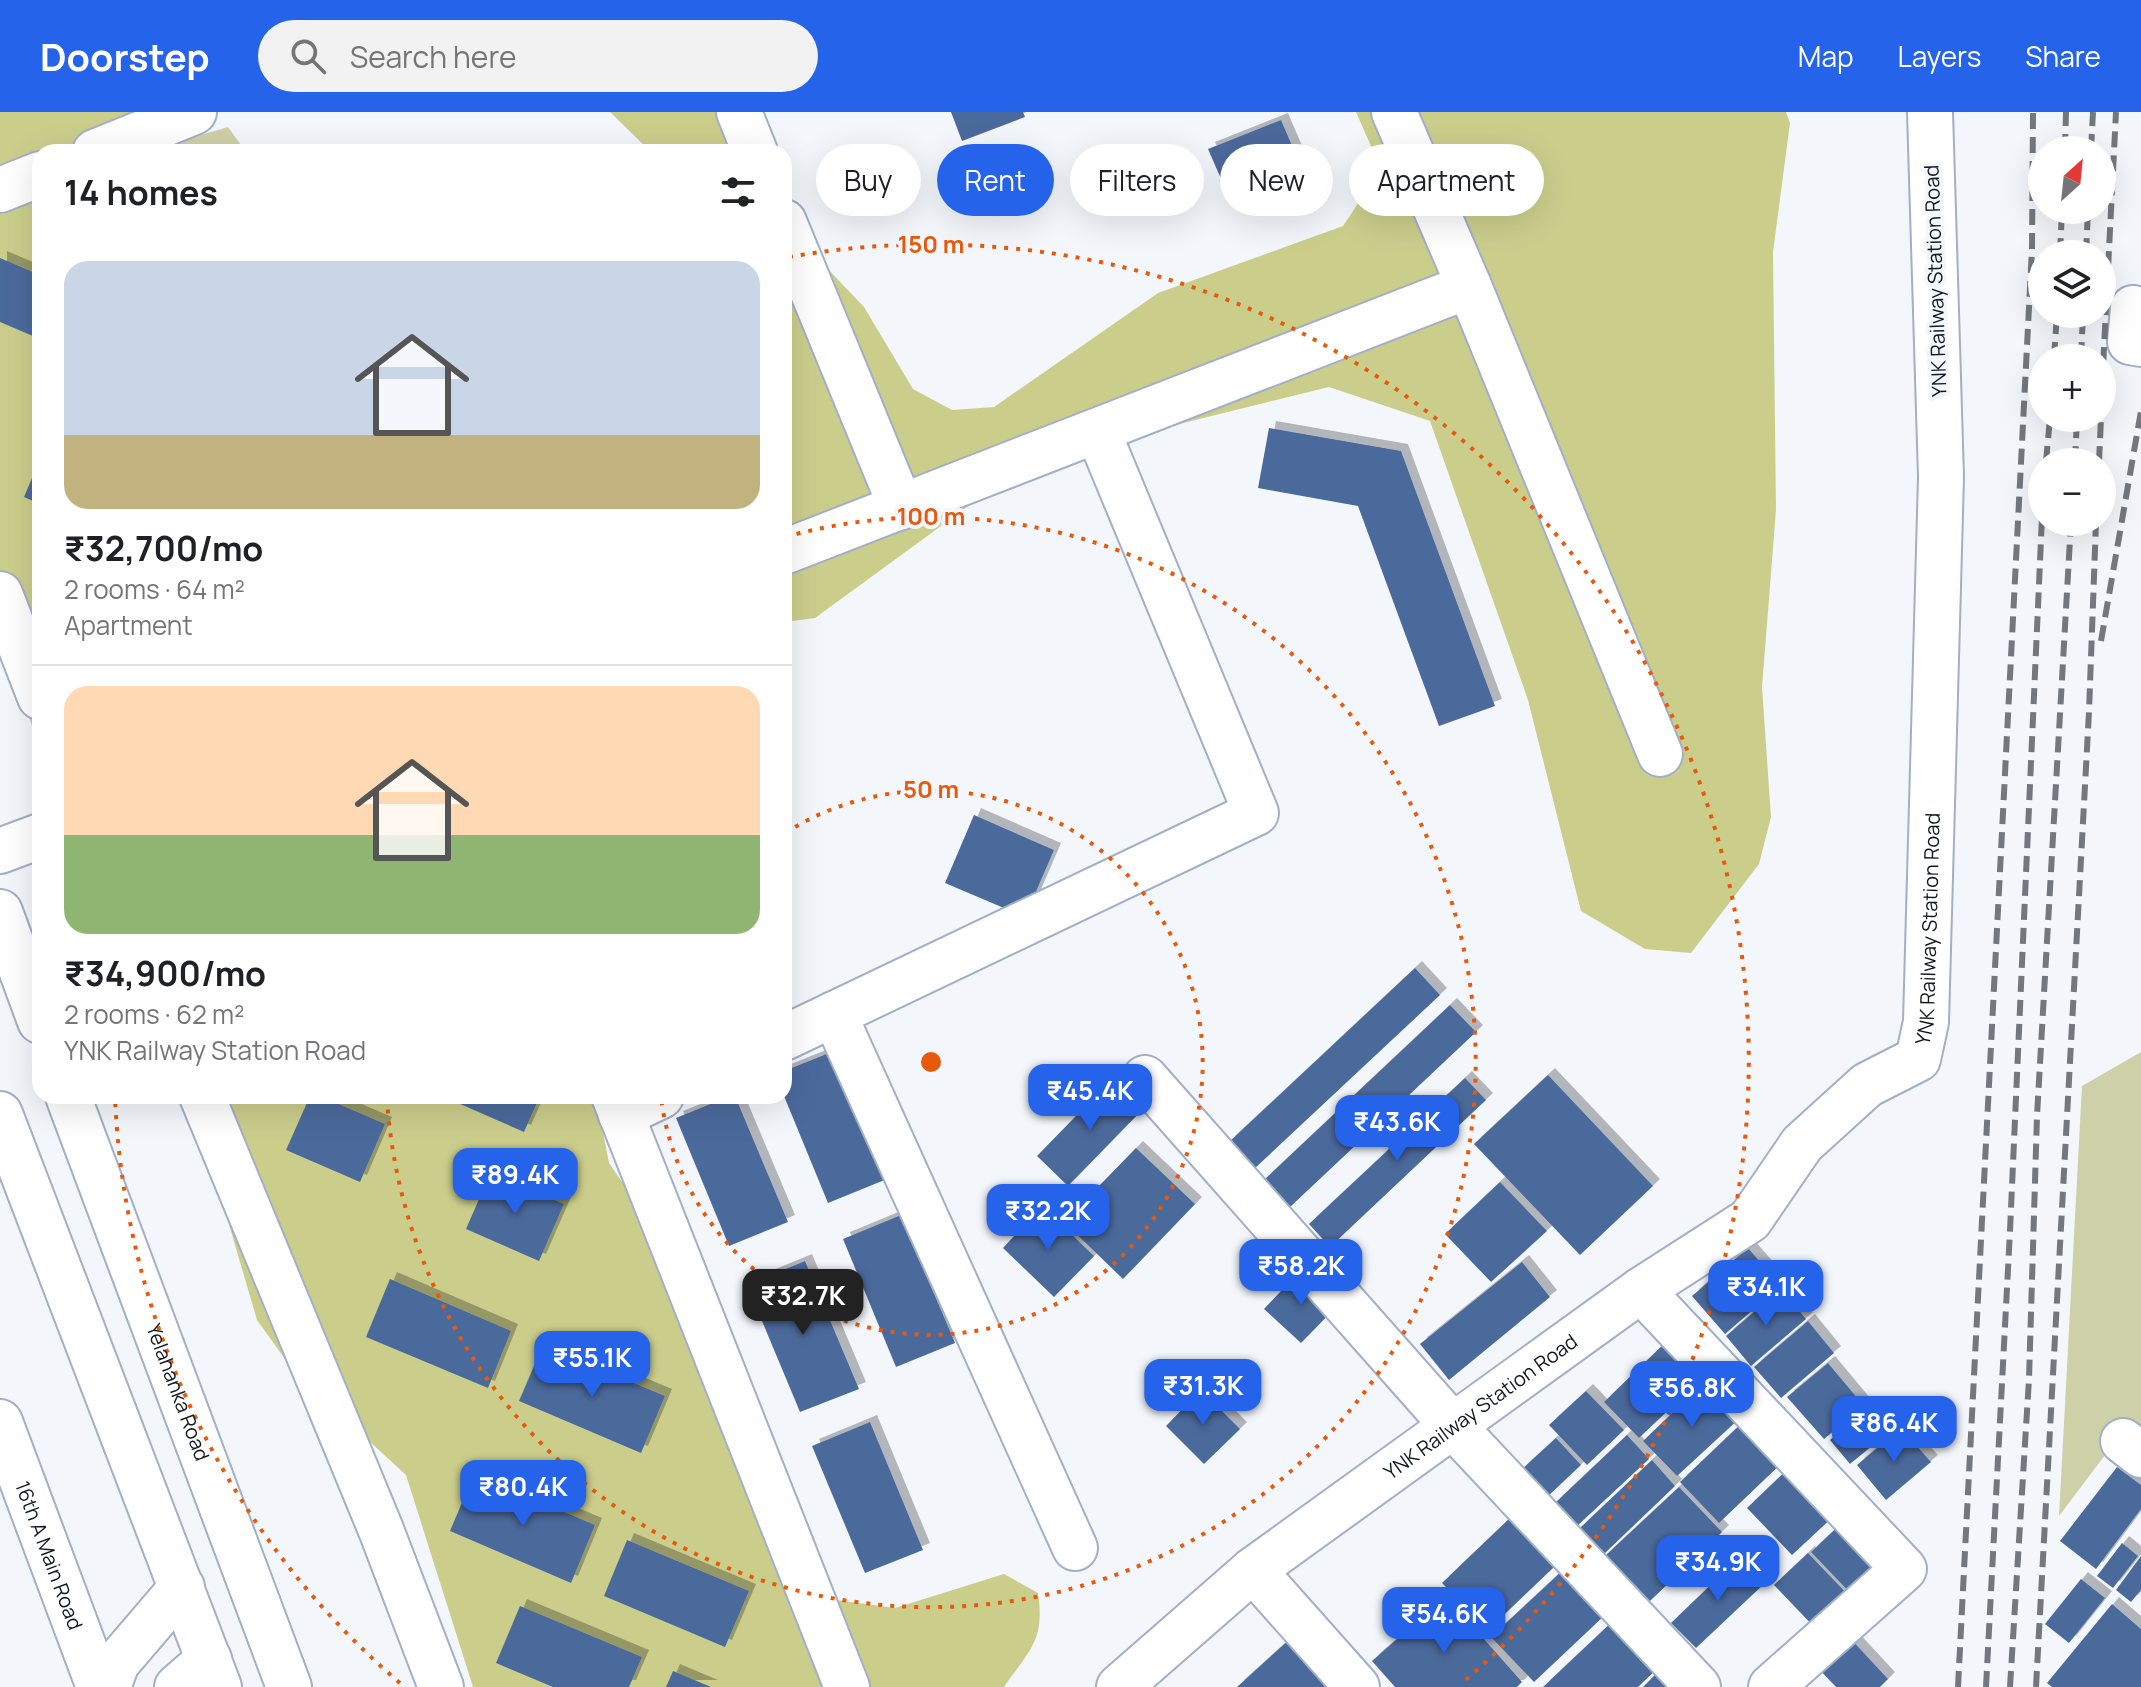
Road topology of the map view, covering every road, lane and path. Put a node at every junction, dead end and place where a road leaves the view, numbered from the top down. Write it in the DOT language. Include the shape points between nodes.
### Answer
graph roads {
  1 [pos="194,112"];
  2 [pos="739,112"];
  3 [pos="1394,112"];
  4 [pos="1930,112"];
  5 [pos="115,144"];
  6 [pos="752,144"];
  7 [pos="32,177"];
  8 [pos="0,190"];
  9 [pos="792,241"];
  10 [pos="1469,286"];
  11 [pos="1098,432"];
  12 [pos="901,507"];
  13 [pos="792,549"];
  14 [pos="0,594"];
  15 [pos="32,676"];
  16 [pos="1660,754"];
  17 [pos="32,839"];
  18 [pos="0,851"];
  19 [pos="0,912"];
  20 [pos="32,999"];
  21 [pos="834,1014"];
  22 [pos="792,1034"];
  23 [pos="1145,1078"];
  24 [pos="71,1104"];
  25 [pos="205,1104"];
  26 [pos="618,1106"];
  27 [pos="0,1114"];
  28 [pos="1641,1290"];
  29 [pos="0,1422"];
  30 [pos="1453,1426"];
  31 [pos="1075,1548"];
  32 [pos="1253,1570"];
  33 [pos="182,1587"];
  34 [pos="202,1678"];
  35 [pos="99,1687"];
  36 [pos="108,1687"];
  37 [pos="289,1687"];
  38 [pos="441,1687"];
  39 [pos="847,1687"];
  40 [pos="1119,1687"];
  41 [pos="1357,1687"];
  42 [pos="1698,1687"];
  43 [pos="1771,1687"];
  1 -- 5 [label="street"];
  2 -- 6 [label="street"];
  3 -- 10 [label="street"];
  4 -- 28 [label="street, YNK Railway Station Road" via="1941,477 1926,1022 1918,1059 1867,1085 1802,1144 1750,1220"];
  7 -- 8 [label="street"];
  9 -- 12 [label="street"];
  10 -- 11 [label="street"];
  10 -- 16 [label="street"];
  11 -- 12 [label="street"];
  11 -- 21 [label="street" via="1256,813"];
  12 -- 13 [label="street"];
  14 -- 15 [label="street"];
  17 -- 18 [label="street"];
  19 -- 20 [label="street"];
  21 -- 22 [label="street"];
  21 -- 31 [label="street"];
  23 -- 30 [label="street"];
  24 -- 37 [label="street, Yelahanka Road"];
  25 -- 38 [label="street"];
  26 -- 39 [label="street"];
  27 -- 33 [label="street"];
  28 -- 30 [label="street, YNK Railway Station Road"];
  28 -- 43 [label="street" via="1904,1569"];
  29 -- 35 [label="street, 16th A Main Road"];
  30 -- 32 [label="street, YNK Railway Station Road"];
  30 -- 42 [label="street"];
  32 -- 40 [label="street, YNK Railway Station Road"];
  32 -- 41 [label="street"];
  33 -- 34 [label="street"];
  33 -- 36 [label="street" via="117,1663"];
}
